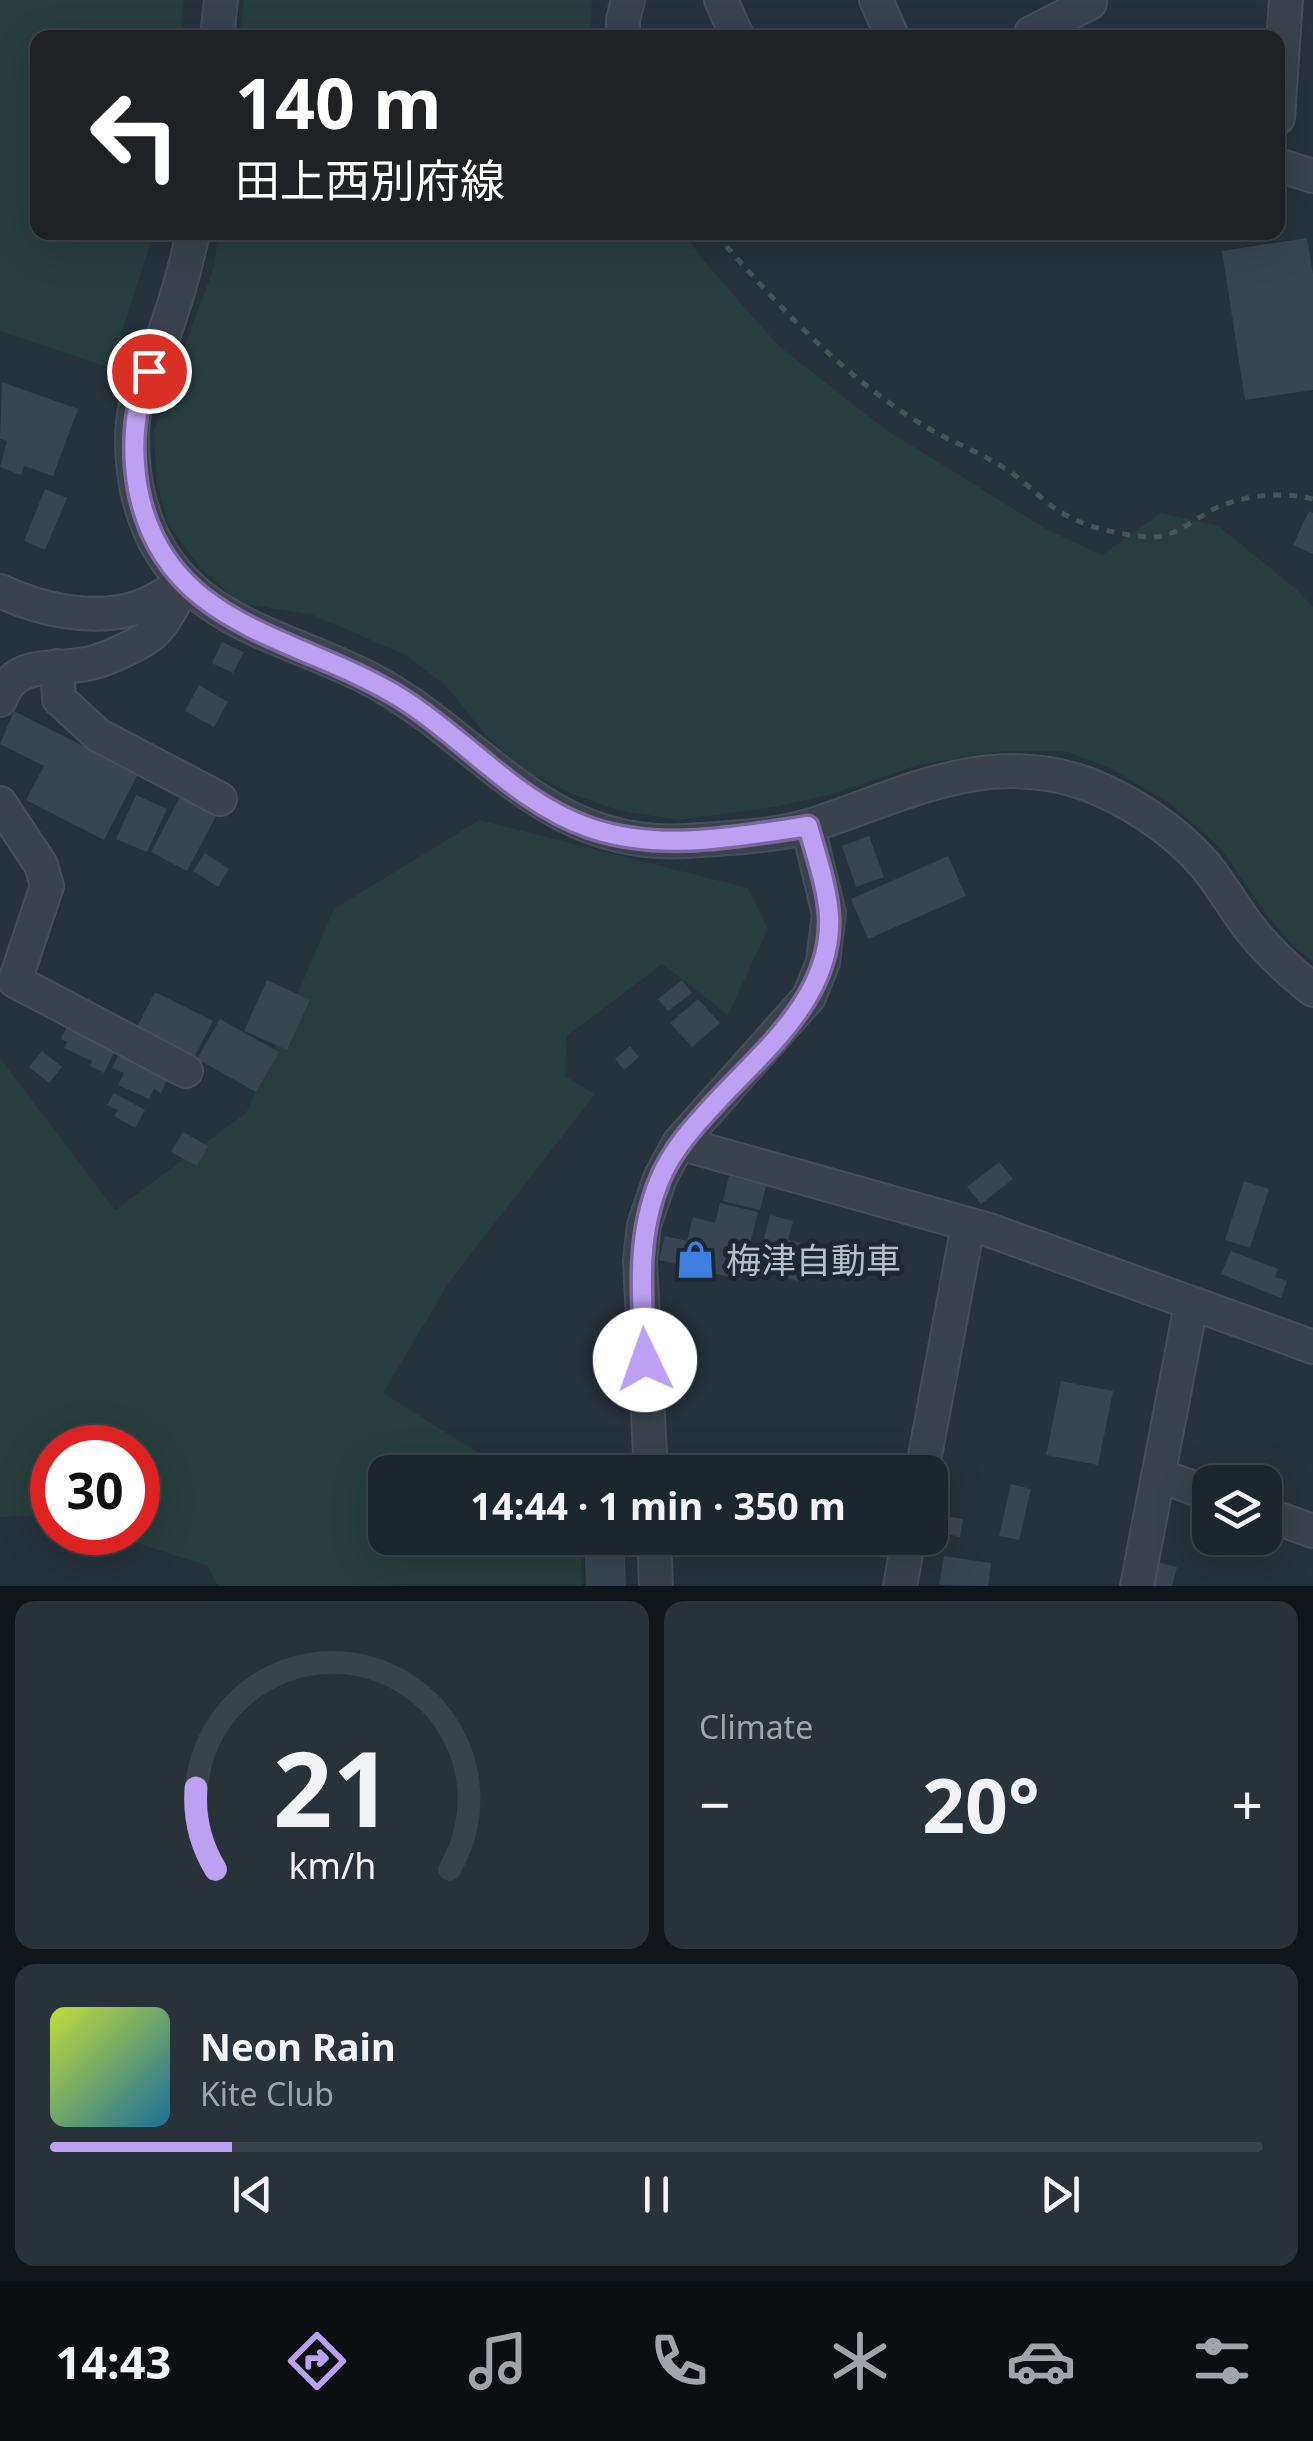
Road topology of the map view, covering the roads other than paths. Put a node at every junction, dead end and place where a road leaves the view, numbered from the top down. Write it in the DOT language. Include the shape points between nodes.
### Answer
graph roads {
  1 [pos="221,0"];
  2 [pos="628,0"];
  3 [pos="721,0"];
  4 [pos="876,0"];
  5 [pos="1088,0"];
  6 [pos="1286,0"];
  7 [pos="217,30"];
  8 [pos="623,30"];
  9 [pos="734,30"];
  10 [pos="889,30"];
  11 [pos="1038,30"];
  12 [pos="1284,30"];
  13 [pos="1285,167"];
  14 [pos="1313,176"];
  15 [pos="192,240"];
  16 [pos="186,583"];
  17 [pos="0,591"];
  18 [pos="56,666"];
  19 [pos="0,700"];
  20 [pos="220,799"];
  21 [pos="0,803"];
  22 [pos="808,826"];
  23 [pos="1313,990"];
  24 [pos="186,1071"];
  25 [pos="679,1143"];
  26 [pos="968,1224"];
  27 [pos="1191,1306"];
  28 [pos="1313,1347"];
  29 [pos="650,1455"];
  30 [pos="925,1455"];
  31 [pos="1158,1475"];
  32 [pos="1192,1487"];
  33 [pos="1282,1520"];
  34 [pos="1313,1531"];
  35 [pos="655,1555"];
  36 [pos="906,1555"];
  37 [pos="656,1586"];
  38 [pos="900,1586"];
  39 [pos="1137,1586"];
  1 -- 7 [label="street"];
  2 -- 8 [label="street"];
  3 -- 9 [label="street"];
  4 -- 10 [label="street"];
  5 -- 11 [label="street"];
  6 -- 12 [label="street"];
  13 -- 14 [label="street"];
  15 -- 16 [label="street" via="185,275 137,400 132,458 143,514 161,555"];
  16 -- 17 [label="street" via="138,608 87,614 28,604"];
  16 -- 18 [label="street" via="152,634 92,664"];
  16 -- 22 [label="street" via="245,627 380,685 515,787 590,828 681,841"];
  18 -- 19 [label="street" via="20,672"];
  18 -- 20 [label="street" via="59,699 98,735"];
  21 -- 24 [label="street" via="48,886 15,981"];
  22 -- 23 [label="street" via="981,772 1038,772 1086,784 1174,834 1280,963"];
  22 -- 25 [label="street" via="829,914 824,962 809,997"];
  25 -- 26 [label="street"];
  25 -- 29 [label="street" via="654,1194 640,1261"];
  26 -- 27 [label="street"];
  26 -- 30 [label="street"];
  27 -- 28 [label="street"];
  27 -- 31 [label="street"];
  31 -- 32 [label="street"];
  31 -- 39 [label="street"];
  33 -- 34 [label="street"];
  35 -- 37 [label="street"];
  36 -- 38 [label="street"];
}
